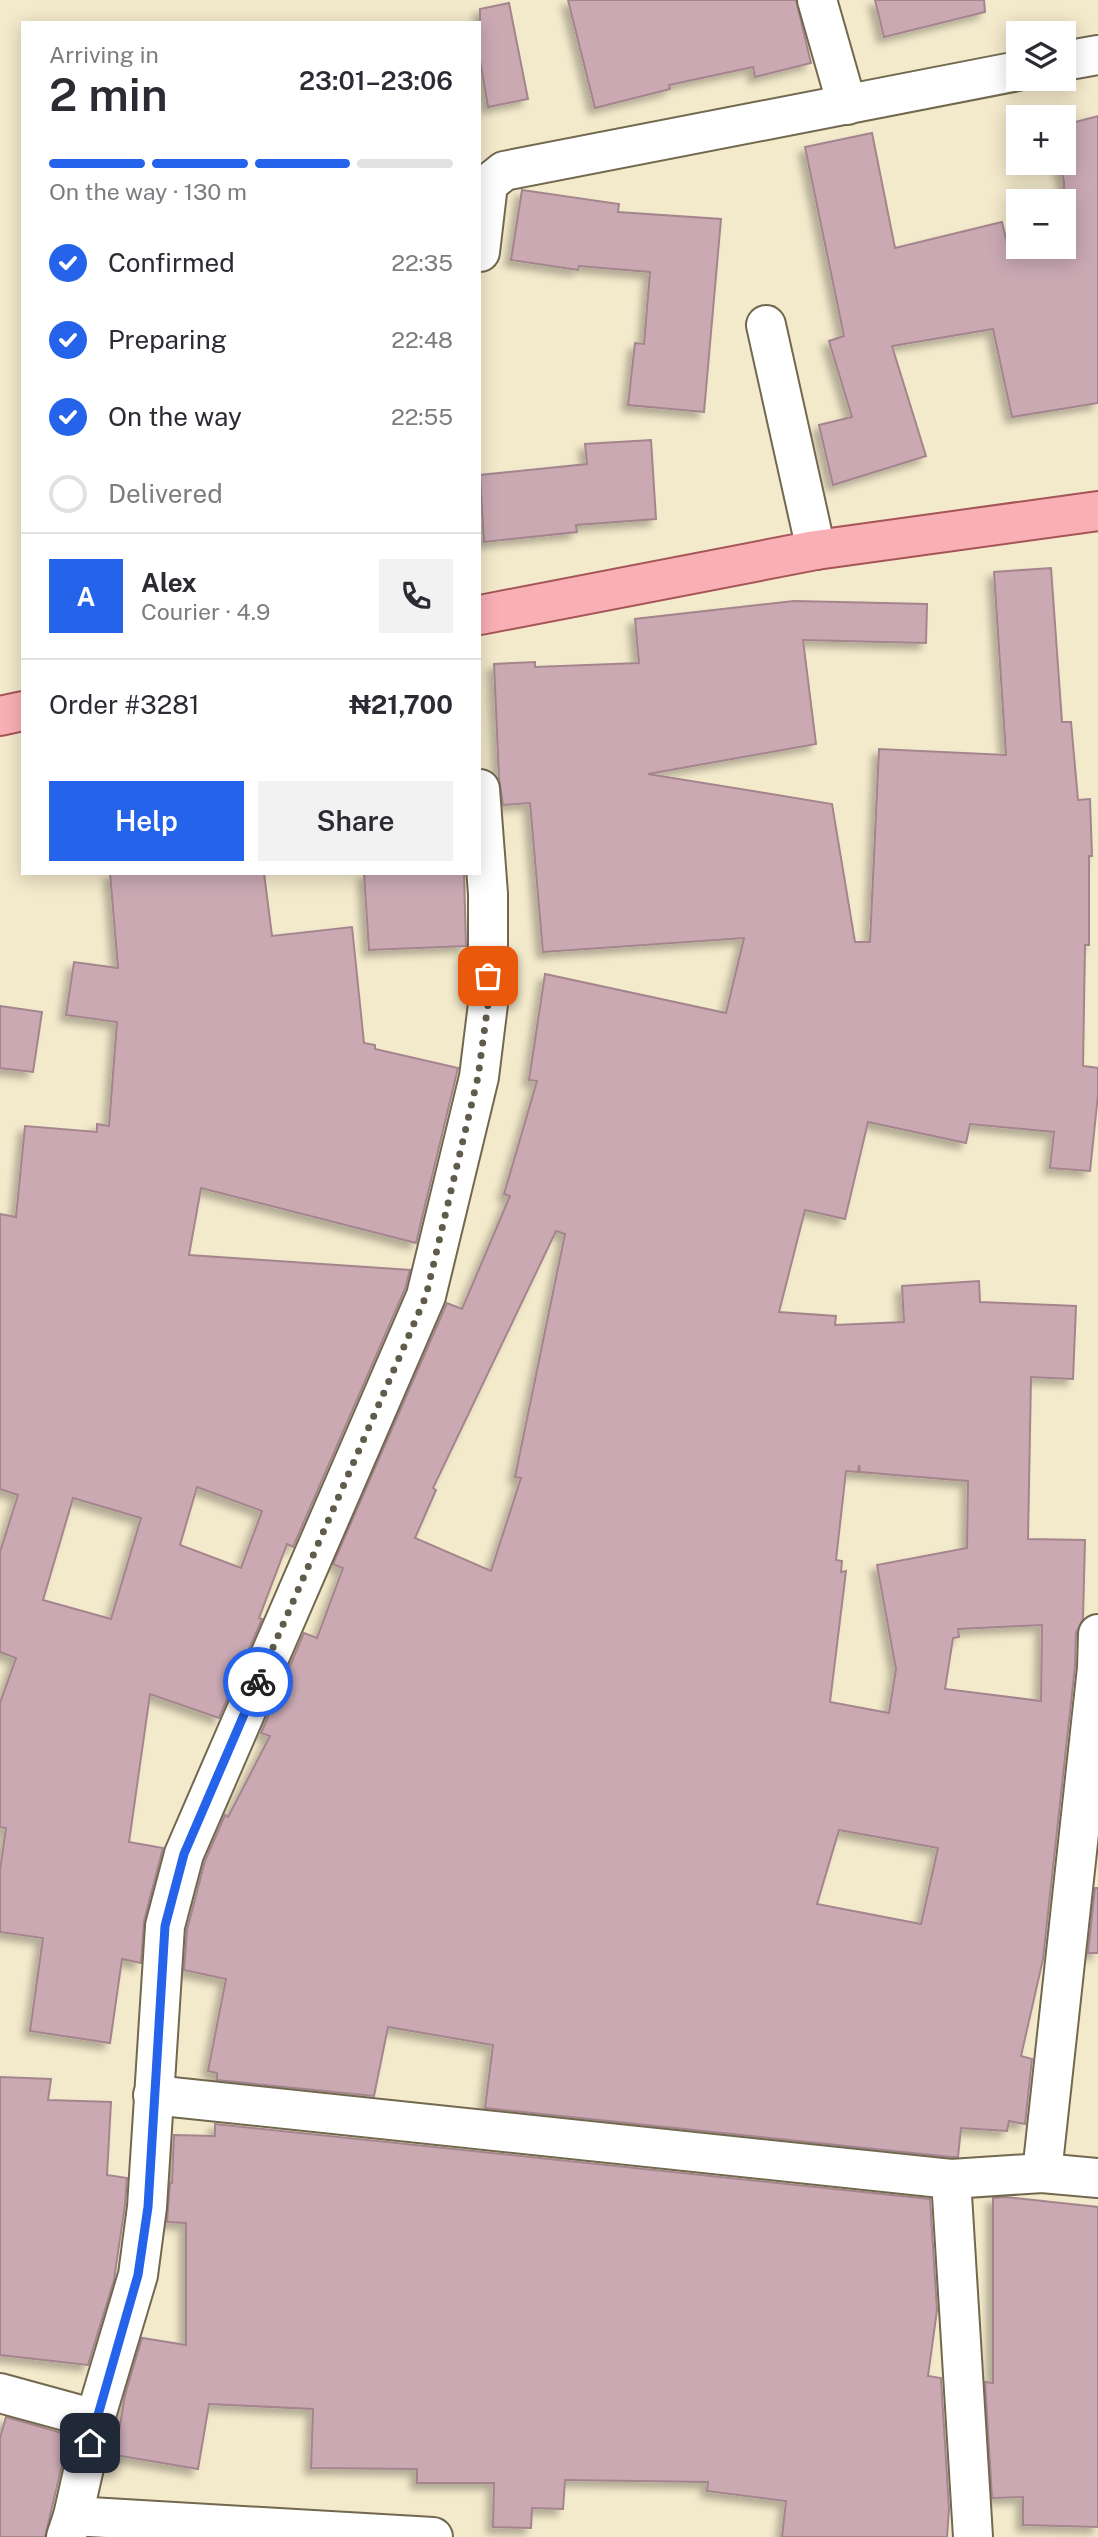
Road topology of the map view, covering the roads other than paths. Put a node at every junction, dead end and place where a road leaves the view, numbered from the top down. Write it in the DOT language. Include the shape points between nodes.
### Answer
graph roads {
  1 [pos="817,0"];
  2 [pos="1098,55"];
  3 [pos="1076,59"];
  4 [pos="1006,73"];
  5 [pos="847,105"];
  6 [pos="481,244"];
  7 [pos="766,325"];
  8 [pos="1098,511"];
  9 [pos="816,550"];
  10 [pos="481,615"];
  11 [pos="21,711"];
  12 [pos="0,716"];
  13 [pos="481,802"];
  14 [pos="1098,1634"];
  15 [pos="153,2095"];
  16 [pos="1042,2173"];
  17 [pos="1098,2178"];
  18 [pos="951,2179"];
  19 [pos="0,2393"];
  20 [pos="95,2419"];
  21 [pos="69,2527"];
  22 [pos="433,2537"];
  23 [pos="972,2537"];
  1 -- 5 [label="street"];
  2 -- 3 [label="street"];
  4 -- 5 [label="street"];
  5 -- 6 [label="street" via="504,171 488,184"];
  7 -- 9 [label="street"];
  8 -- 9 [label="main road"];
  9 -- 10 [label="main road"];
  11 -- 12 [label="main road"];
  13 -- 15 [label="street" via="488,894 488,1004 478,1077 426,1296 184,1854 165,1926"];
  14 -- 16 [label="street"];
  15 -- 18 [label="street"];
  15 -- 20 [label="street" via="148,2207 138,2275"];
  16 -- 17 [label="street"];
  16 -- 18 [label="street"];
  18 -- 23 [label="street"];
  19 -- 20 [label="street"];
  20 -- 21 [label="street"];
  21 -- 22 [label="street"];
}
